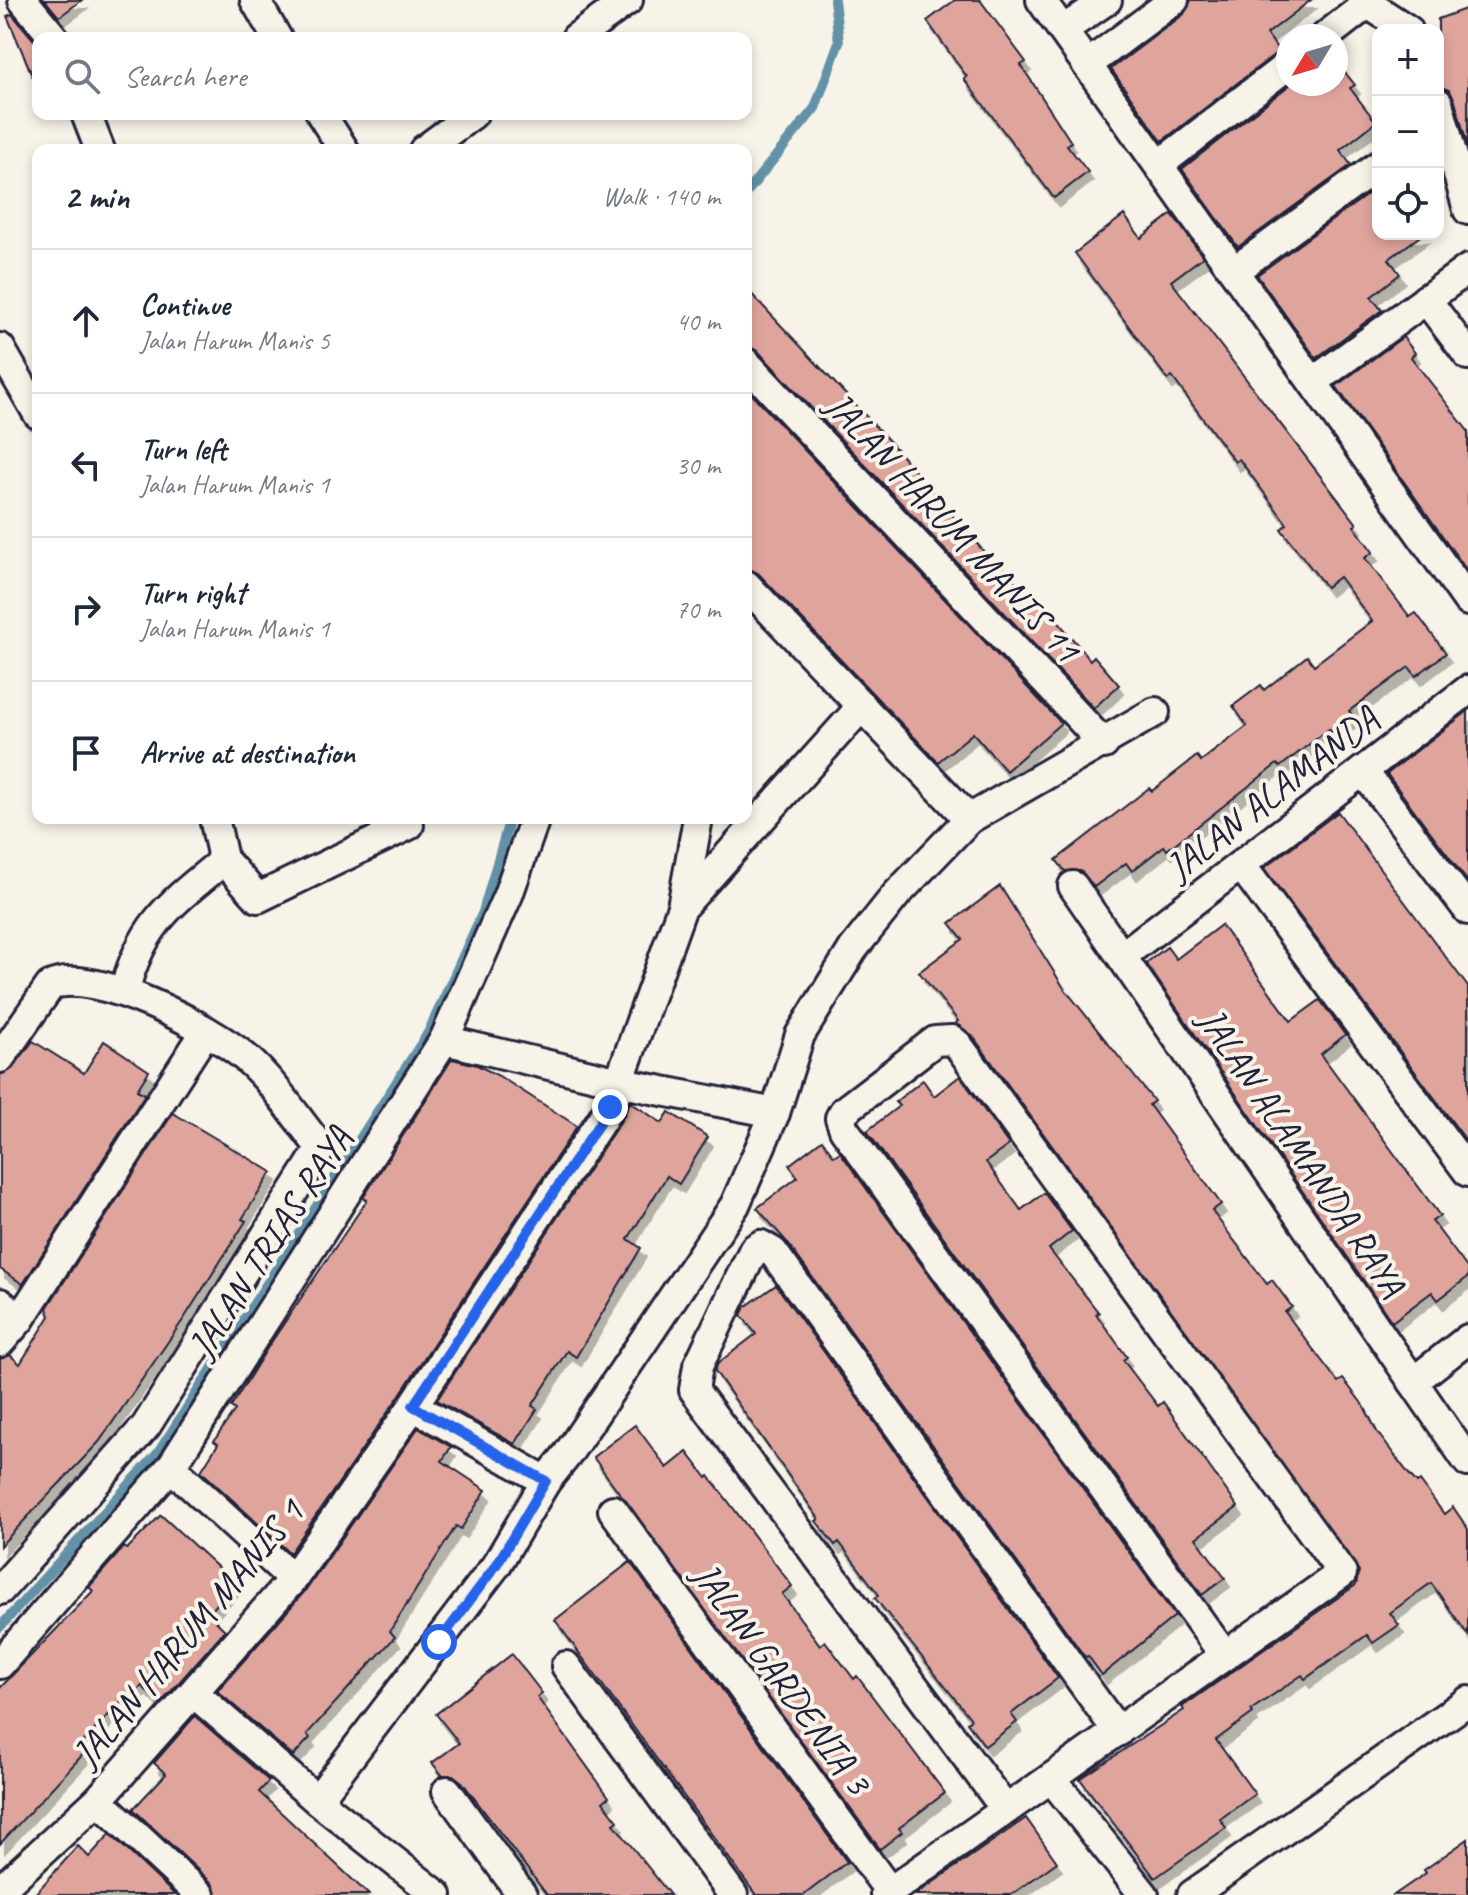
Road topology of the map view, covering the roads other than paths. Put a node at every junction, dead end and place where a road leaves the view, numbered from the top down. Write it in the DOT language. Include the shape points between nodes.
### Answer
graph roads {
  1 [pos="23,0"];
  2 [pos="255,0"];
  3 [pos="628,0"];
  4 [pos="1041,0"];
  5 [pos="1107,0"];
  6 [pos="1174,0"];
  7 [pos="1365,2"];
  8 [pos="1340,24"];
  9 [pos="1399,24"];
  10 [pos="1063,30"];
  11 [pos="49,32"];
  12 [pos="274,32"];
  13 [pos="584,32"];
  14 [pos="1087,65"];
  15 [pos="1276,74"];
  16 [pos="88,120"];
  17 [pos="325,120"];
  18 [pos="465,120"];
  19 [pos="1444,131"];
  20 [pos="98,144"];
  21 [pos="340,144"];
  22 [pos="432,144"];
  23 [pos="1160,164"];
  24 [pos="1375,168"];
  25 [pos="1468,210"];
  26 [pos="1468,269"];
  27 [pos="1234,271"];
  28 [pos="1426,299"];
  29 [pos="0,348"];
  30 [pos="1468,355"];
  31 [pos="752,369"];
  32 [pos="1313,382"];
  33 [pos="32,404"];
  34 [pos="752,591"];
  35 [pos="1468,601"];
  36 [pos="1468,690"];
  37 [pos="862,706"];
  38 [pos="1155,712"];
  39 [pos="1104,744"];
  40 [pos="1363,771"];
  41 [pos="969,819"];
  42 [pos="215,824"];
  43 [pos="533,824"];
  44 [pos="697,824"];
  45 [pos="409,825"];
  46 [pos="222,858"];
  47 [pos="1241,865"];
  48 [pos="1073,886"];
  49 [pos="682,907"];
  50 [pos="1468,910"];
  51 [pos="1122,956"];
  52 [pos="124,992"];
  53 [pos="206,1031"];
  54 [pos="444,1040"];
  55 [pos="0,1058"];
  56 [pos="622,1083"];
  57 [pos="775,1113"];
  58 [pos="1468,1172"];
  59 [pos="10,1311"];
  60 [pos="1468,1339"];
  61 [pos="0,1342"];
  62 [pos="1413,1382"];
  63 [pos="413,1406"];
  64 [pos="1468,1462"];
  65 [pos="171,1467"];
  66 [pos="546,1481"];
  67 [pos="613,1510"];
  68 [pos="293,1579"];
  69 [pos="0,1590"];
  70 [pos="1225,1656"];
  71 [pos="0,1664"];
  72 [pos="566,1666"];
  73 [pos="195,1694"];
  74 [pos="1468,1701"];
  75 [pos="1118,1732"];
  76 [pos="1051,1778"];
  77 [pos="447,1791"];
  78 [pos="98,1800"];
  79 [pos="317,1800"];
  80 [pos="1006,1810"];
  81 [pos="0,1890"];
  82 [pos="888,1893"];
  83 [pos="200,1895"];
  84 [pos="437,1895"];
  85 [pos="522,1895"];
  86 [pos="733,1895"];
  87 [pos="1144,1895"];
  88 [pos="1192,1895"];
  1 -- 11 [label="street"];
  2 -- 12 [label="street"];
  3 -- 13 [label="street"];
  4 -- 10 [label="street"];
  5 -- 10 [label="street"];
  6 -- 14 [label="street"];
  7 -- 8 [label="street"];
  7 -- 9 [label="street"];
  10 -- 14 [label="street"];
  14 -- 23 [label="street"];
  15 -- 23 [label="street"];
  16 -- 20 [label="street"];
  17 -- 21 [label="street"];
  18 -- 22 [label="street"];
  19 -- 25 [label="street"];
  23 -- 27 [label="street"];
  24 -- 27 [label="street"];
  26 -- 28 [label="street"];
  27 -- 32 [label="street"];
  28 -- 30 [label="street"];
  28 -- 32 [label="street"];
  29 -- 33 [label="street"];
  31 -- 39 [label="street, JALAN HARUM MANIS 11"];
  32 -- 35 [label="street"];
  34 -- 37 [label="street"];
  36 -- 40 [label="street, JALAN ALAMANDA"];
  37 -- 41 [label="street"];
  37 -- 49 [label="street, JALAN HARUM MANIS 1"];
  38 -- 39 [label="street"];
  39 -- 41 [label="street"];
  40 -- 47 [label="street, JALAN ALAMANDA"];
  40 -- 50 [label="street"];
  41 -- 57 [label="street" via="853,949 800,1035"];
  42 -- 46 [label="street"];
  43 -- 54 [label="street, JALAN TRIAS RAYA"];
  44 -- 49 [label="street, JALAN HARUM MANIS 1"];
  45 -- 46 [label="street" via="258,898"];
  46 -- 52 [label="street" via="150,927"];
  47 -- 51 [label="street, JALAN ALAMANDA"];
  47 -- 58 [label="street"];
  48 -- 51 [label="street, JALAN ALAMANDA RAYA"];
  49 -- 56 [label="street, JALAN HARUM MANIS 1"];
  51 -- 62 [label="street, JALAN ALAMANDA RAYA"];
  52 -- 53 [label="street"];
  52 -- 55 [label="street" via="61,980 50,986"];
  53 -- 59 [label="street"];
  53 -- 69 [label="street" via="247,1058 321,1148 146,1426"];
  54 -- 56 [label="street"];
  54 -- 65 [label="street, JALAN TRIAS RAYA"];
  56 -- 57 [label="street"];
  56 -- 63 [label="street, JALAN HARUM MANIS 1"];
  57 -- 66 [label="street" via="735,1205"];
  59 -- 61 [label="street"];
  60 -- 62 [label="street"];
  62 -- 64 [label="street, JALAN ALAMANDA RAYA"];
  63 -- 66 [label="street"];
  63 -- 68 [label="street, JALAN HARUM MANIS 1"];
  65 -- 68 [label="street"];
  65 -- 71 [label="street, JALAN TRIAS RAYA"];
  66 -- 79 [label="street" via="497,1564"];
  67 -- 82 [label="street, JALAN GARDENIA 3"];
  68 -- 73 [label="street, JALAN HARUM MANIS 1"];
  70 -- 70 [label="street" via="1342,1573 958,1045 935,1041 844,1111 844,1129"];
  70 -- 75 [label="street"];
  72 -- 86 [label="street"];
  73 -- 78 [label="street, JALAN HARUM MANIS 1"];
  73 -- 79 [label="street"];
  74 -- 88 [label="street"];
  75 -- 76 [label="street"];
  75 -- 80 [label="street" via="773,1252 761,1245 754,1249 698,1366 694,1390"];
  76 -- 80 [label="street"];
  76 -- 87 [label="street"];
  77 -- 85 [label="street"];
  78 -- 81 [label="street, JALAN HARUM MANIS 1"];
  78 -- 83 [label="street"];
  79 -- 84 [label="street"];
  80 -- 82 [label="street"];
}
